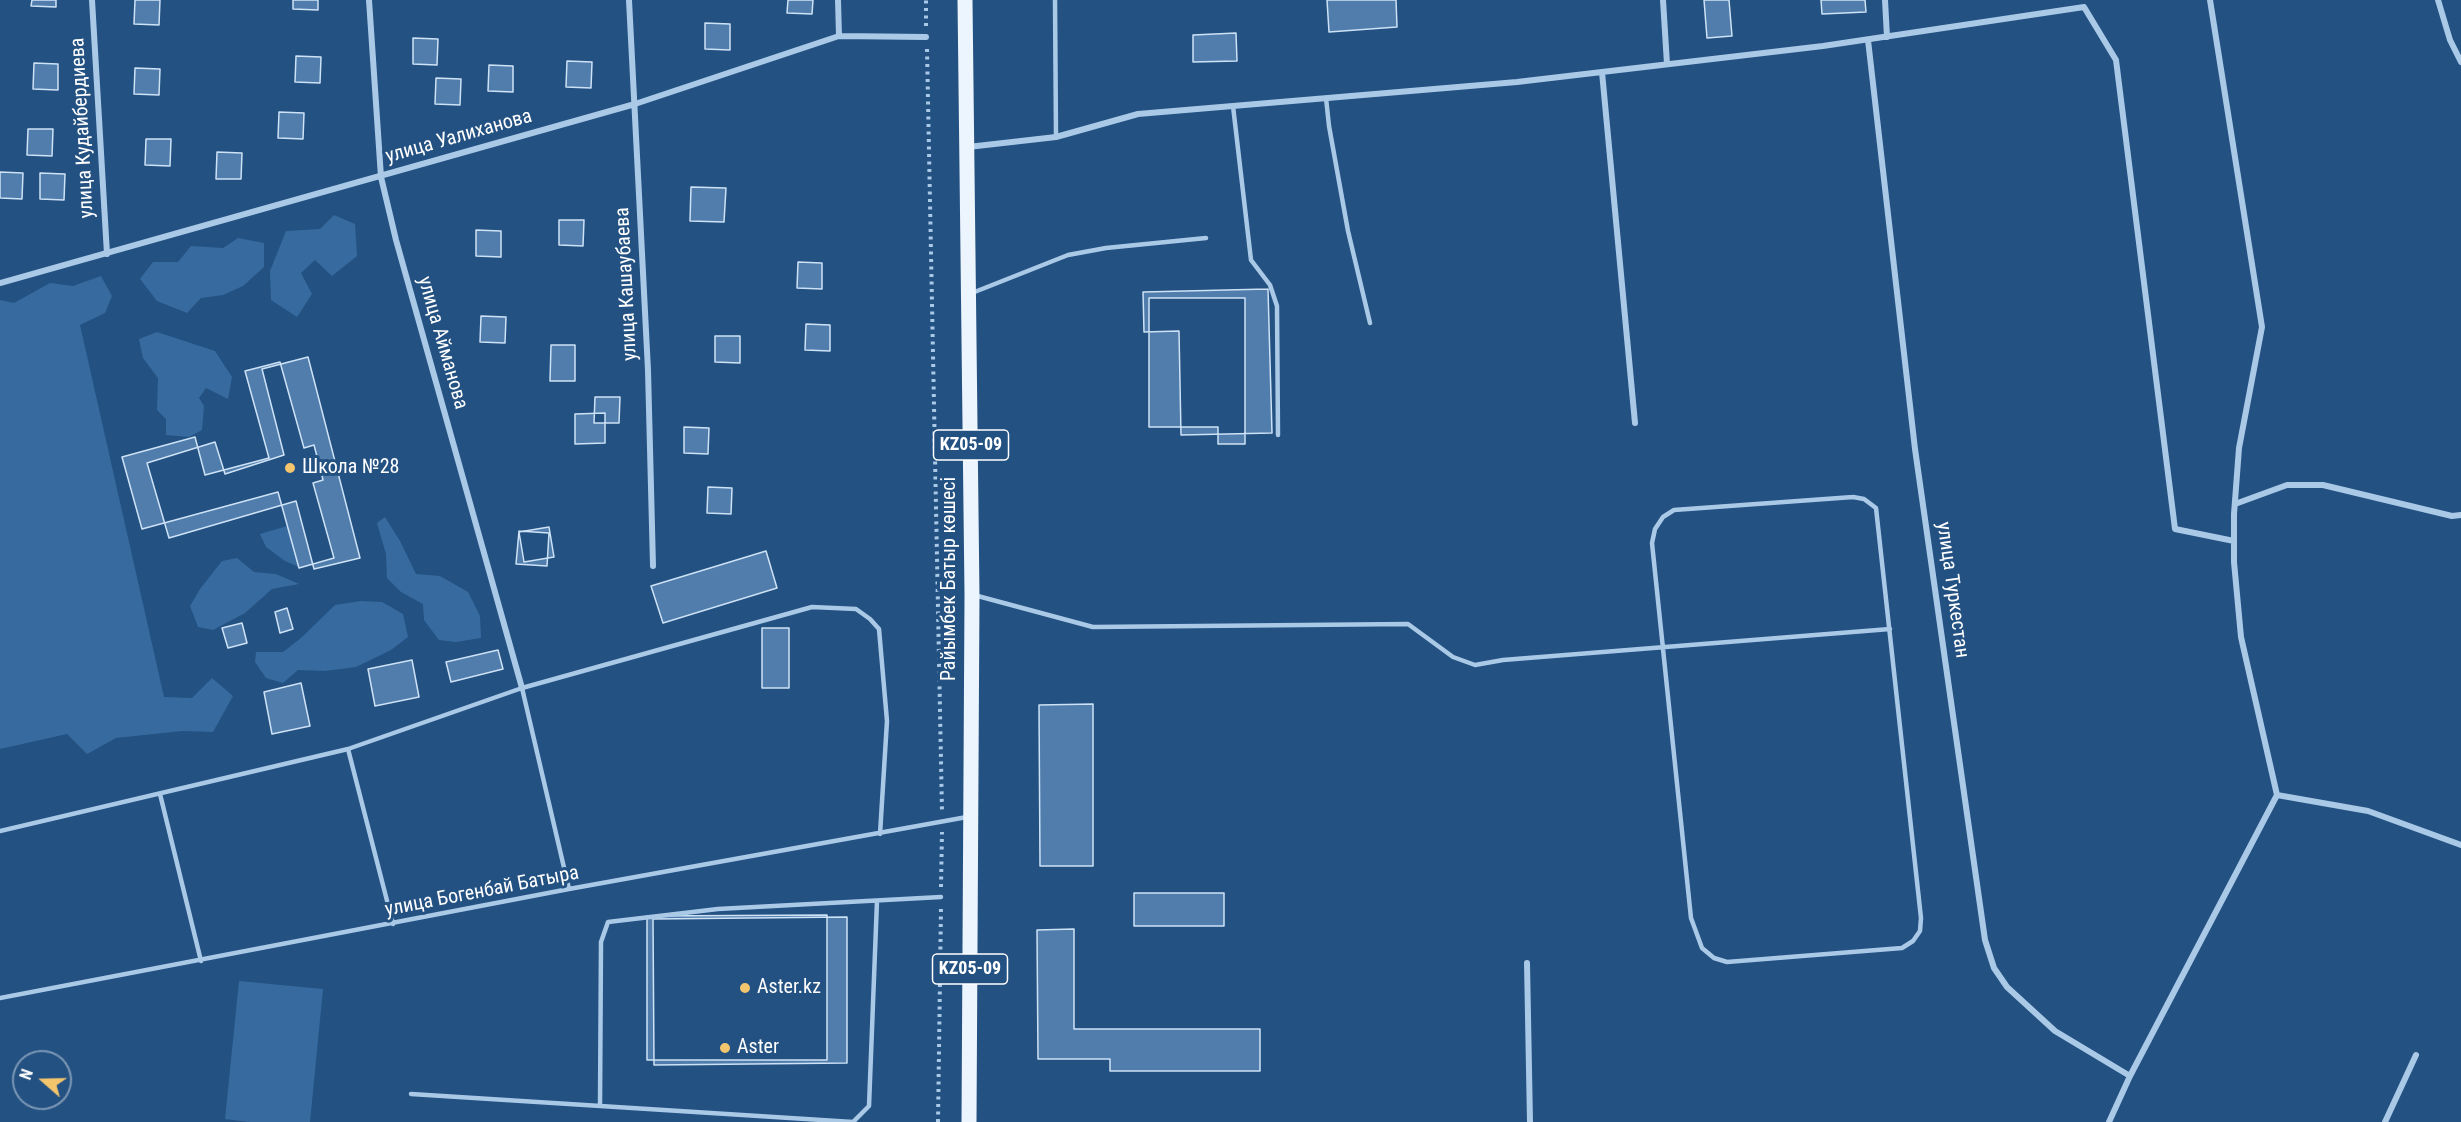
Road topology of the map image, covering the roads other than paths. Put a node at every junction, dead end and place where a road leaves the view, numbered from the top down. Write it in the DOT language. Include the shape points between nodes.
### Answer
graph roads {
  1 [pos="92,0"];
  2 [pos="369,0"];
  3 [pos="629,0"];
  4 [pos="838,0"];
  5 [pos="965,0"];
  6 [pos="1055,0"];
  7 [pos="1663,0"];
  8 [pos="1884,0"];
  9 [pos="2087,0"];
  10 [pos="2210,0"];
  11 [pos="2438,0"];
  12 [pos="2084,7"];
  13 [pos="839,36"];
  14 [pos="926,37"];
  15 [pos="1887,38"];
  16 [pos="1868,40"];
  17 [pos="2461,62"];
  18 [pos="1667,64"];
  19 [pos="1602,72"];
  20 [pos="1326,98"];
  21 [pos="635,104"];
  22 [pos="1233,106"];
  23 [pos="1056,137"];
  24 [pos="966,147"];
  25 [pos="381,177"];
  26 [pos="1206,238"];
  27 [pos="107,254"];
  28 [pos="0,283"];
  29 [pos="970,295"];
  30 [pos="1370,323"];
  31 [pos="1635,423"];
  32 [pos="1278,435"];
  33 [pos="2235,504"];
  34 [pos="2461,515"];
  35 [pos="2234,541"];
  36 [pos="653,566"];
  37 [pos="972,595"];
  38 [pos="1890,629"];
  39 [pos="1665,647"];
  40 [pos="522,688"];
  41 [pos="348,749"];
  42 [pos="160,794"];
  43 [pos="2277,795"];
  44 [pos="969,817"];
  45 [pos="0,831"];
  46 [pos="880,834"];
  47 [pos="2461,845"];
  48 [pos="569,889"];
  49 [pos="941,897"];
  50 [pos="878,901"];
  51 [pos="393,924"];
  52 [pos="201,961"];
  53 [pos="1527,963"];
  54 [pos="0,998"];
  55 [pos="2416,1055"];
  56 [pos="2130,1077"];
  57 [pos="411,1094"];
  58 [pos="600,1106"];
  59 [pos="969,1122"];
  60 [pos="1530,1122"];
  61 [pos="2109,1122"];
  62 [pos="2385,1122"];
  1 -- 27 [label="street, улица Кудайбердиева"];
  2 -- 25 [label="street, улица Айманова"];
  3 -- 21 [label="street, улица Кашаубаева"];
  4 -- 13 [label="street"];
  5 -- 24 [label="main road, Райымбек Батыр көшесі / KZ05-09"];
  6 -- 23 [label="lane"];
  7 -- 18 [label="street"];
  8 -- 15 [label="street"];
  9 -- 12 [label="street"];
  10 -- 33 [label="street" via="2262,327 2239,448"];
  11 -- 17 [label="street"];
  12 -- 15 [label="street"];
  12 -- 35 [label="street" via="2116,60 2175,529"];
  13 -- 14 [label="street, улица Уалиханова"];
  13 -- 21 [label="street, улица Уалиханова"];
  15 -- 16 [label="street"];
  16 -- 18 [label="street"];
  16 -- 56 [label="street, улица Туркестан" via="1915,449 1985,940 1994,968 2007,987 2055,1031"];
  18 -- 19 [label="street"];
  19 -- 20 [label="street"];
  19 -- 31 [label="street"];
  20 -- 22 [label="street"];
  20 -- 30 [label="lane" via="1348,231"];
  21 -- 25 [label="street, улица Уалиханова"];
  21 -- 36 [label="street, улица Кашаубаева"];
  22 -- 23 [label="street" via="1137,114"];
  22 -- 32 [label="lane" via="1251,260 1270,285 1277,306"];
  23 -- 24 [label="street"];
  24 -- 29 [label="main road, Райымбек Батыр көшесі / KZ05-09"];
  25 -- 27 [label="street, улица Уалиханова"];
  25 -- 40 [label="street, улица Айманова"];
  26 -- 29 [label="lane" via="1068,255"];
  27 -- 28 [label="street, улица Уалиханова"];
  29 -- 37 [label="main road, Райымбек Батыр көшесі / KZ05-09"];
  33 -- 34 [label="street" via="2287,485 2324,485"];
  33 -- 35 [label="street"];
  35 -- 43 [label="street" via="2241,637"];
  37 -- 39 [label="lane" via="1093,627 1408,624 1453,657 1475,665"];
  37 -- 44 [label="main road, Райымбек Батыр көшесі / KZ05-09"];
  38 -- 39 [label="lane"];
  38 -- 39 [label="lane" via="1876,508 1864,499 1674,510 1655,529 1652,543"];
  38 -- 39 [label="lane" via="1922,918 1920,932 1902,948 1727,962 1702,948 1691,918"];
  40 -- 41 [label="lane"];
  40 -- 46 [label="lane" via="812,607 856,609 879,629 887,722"];
  40 -- 48 [label="lane"];
  41 -- 42 [label="lane"];
  41 -- 51 [label="lane"];
  42 -- 45 [label="lane"];
  42 -- 52 [label="lane"];
  43 -- 47 [label="street" via="2368,812"];
  43 -- 56 [label="street"];
  44 -- 46 [label="lane, улица Богенбай Батыра"];
  44 -- 59 [label="main road, Райымбек Батыр көшесі / KZ05-09"];
  46 -- 48 [label="lane, улица Богенбай Батыра"];
  48 -- 51 [label="lane, улица Богенбай Батыра"];
  49 -- 50 [label="lane"];
  50 -- 58 [label="lane" via="718,909 608,922 601,942"];
  50 -- 58 [label="lane" via="868,1106 853,1122"];
  51 -- 52 [label="lane, улица Богенбай Батыра"];
  52 -- 54 [label="lane, улица Богенбай Батыра"];
  53 -- 60 [label="street"];
  55 -- 62 [label="street"];
  56 -- 61 [label="street"];
  57 -- 58 [label="lane"];
}
